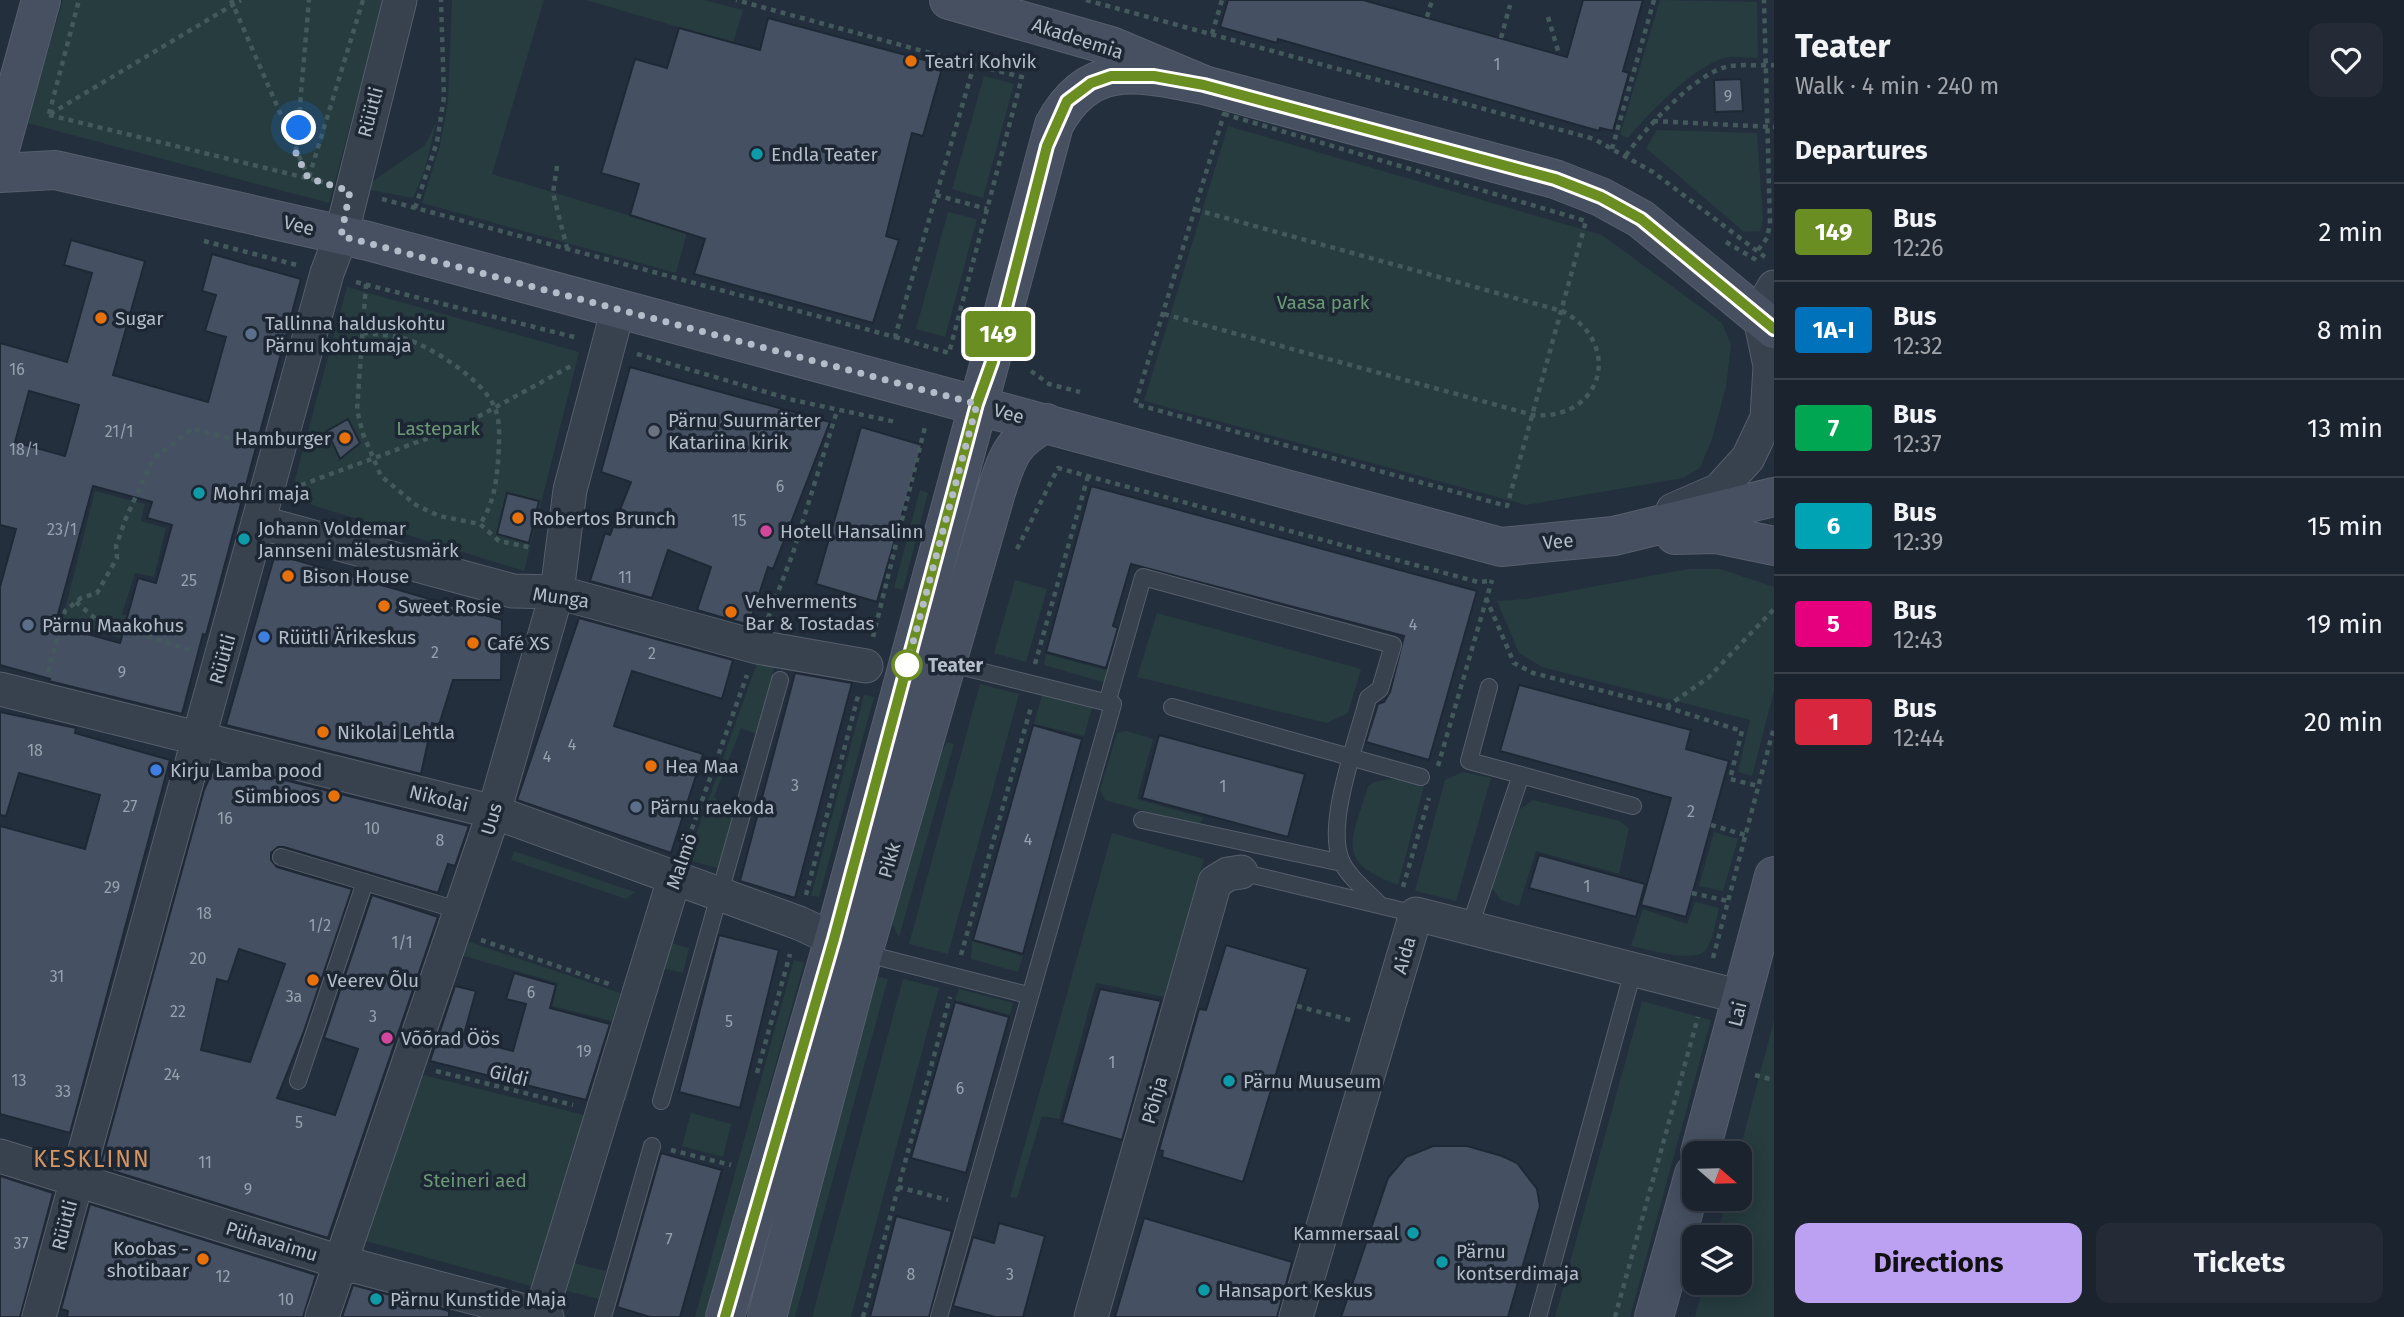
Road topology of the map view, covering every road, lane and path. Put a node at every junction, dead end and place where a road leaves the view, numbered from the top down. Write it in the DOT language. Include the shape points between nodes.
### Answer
graph roads {
  1 [pos="41,0"];
  2 [pos="79,0"];
  3 [pos="241,0"];
  4 [pos="309,0"];
  5 [pos="363,0"];
  6 [pos="400,0"];
  7 [pos="440,0"];
  8 [pos="736,0"];
  9 [pos="949,0"];
  10 [pos="1086,0"];
  11 [pos="1222,0"];
  12 [pos="1432,0"];
  13 [pos="1654,0"];
  14 [pos="1764,0"];
  15 [pos="232,2"];
  16 [pos="1510,5"];
  17 [pos="1548,16"];
  18 [pos="1427,18"];
  19 [pos="1212,34"];
  20 [pos="1501,38"];
  21 [pos="1559,54"];
  22 [pos="975,65"];
  23 [pos="1774,65"];
  24 [pos="1767,66"];
  25 [pos="1204,85"];
  26 [pos="49,115"];
  27 [pos="1651,121"];
  28 [pos="1771,127"];
  29 [pos="0,149"];
  30 [pos="1612,149"];
  31 [pos="296,153"];
  32 [pos="1626,155"];
  33 [pos="556,166"];
  34 [pos="0,173"];
  35 [pos="308,178"];
  36 [pos="350,191"];
  37 [pos="936,195"];
  38 [pos="415,208"];
  39 [pos="987,209"];
  40 [pos="1197,210"];
  41 [pos="341,236"];
  42 [pos="197,240"];
  43 [pos="567,249"];
  44 [pos="1758,250"];
  45 [pos="1774,264"];
  46 [pos="327,273"];
  47 [pos="366,284"];
  48 [pos="618,309"];
  49 [pos="1769,310"];
  50 [pos="1562,311"];
  51 [pos="1164,313"];
  52 [pos="363,333"];
  53 [pos="895,338"];
  54 [pos="608,345"];
  55 [pos="1031,371"];
  56 [pos="1080,392"];
  57 [pos="977,404"];
  58 [pos="495,407"];
  59 [pos="837,411"];
  60 [pos="1533,415"];
  61 [pos="902,423"];
  62 [pos="1046,423"];
  63 [pos="915,425"];
  64 [pos="280,447"];
  65 [pos="372,459"];
  66 [pos="1058,468"];
  67 [pos="1088,476"];
  68 [pos="1774,497"];
  69 [pos="270,517"];
  70 [pos="480,524"];
  71 [pos="1614,536"];
  72 [pos="1774,546"];
  73 [pos="561,554"];
  74 [pos="1012,559"];
  75 [pos="1492,580"];
  76 [pos="557,592"];
  77 [pos="1486,598"];
  78 [pos="76,602"];
  79 [pos="1774,610"];
  80 [pos="757,647"];
  81 [pos="223,657"];
  82 [pos="947,663"];
  83 [pos="866,666"];
  84 [pos="780,680"];
  85 [pos="1037,685"];
  86 [pos="1489,687"];
  87 [pos="0,690"];
  88 [pos="41,700"];
  89 [pos="1107,703"];
  90 [pos="1172,707"];
  91 [pos="1666,707"];
  92 [pos="1774,727"];
  93 [pos="199,737"];
  94 [pos="1353,757"];
  95 [pos="1438,767"];
  96 [pos="1521,775"];
  97 [pos="1421,777"];
  98 [pos="1758,786"];
  99 [pos="1430,793"];
  100 [pos="1633,806"];
  101 [pos="494,812"];
  102 [pos="1142,820"];
  103 [pos="1711,825"];
  104 [pos="1745,835"];
  105 [pos="281,857"];
  106 [pos="1342,863"];
  107 [pos="1774,876"];
  108 [pos="1228,877"];
  109 [pos="674,879"];
  110 [pos="365,882"];
  111 [pos="718,894"];
  112 [pos="1692,894"];
  113 [pos="1728,901"];
  114 [pos="1380,905"];
  115 [pos="1406,911"];
  116 [pos="799,923"];
  117 [pos="1469,929"];
  118 [pos="454,930"];
  119 [pos="849,946"];
  120 [pos="1633,971"];
  121 [pos="956,976"];
  122 [pos="1723,993"];
  123 [pos="638,994"];
  124 [pos="1028,995"];
  125 [pos="1297,1006"];
  126 [pos="1382,1029"];
  127 [pos="408,1064"];
  128 [pos="1751,1074"];
  129 [pos="756,1076"];
  130 [pos="1774,1080"];
  131 [pos="298,1081"];
  132 [pos="661,1101"];
  133 [pos="603,1112"];
  134 [pos="1702,1141"];
  135 [pos="652,1146"];
  136 [pos="735,1152"];
  137 [pos="0,1156"];
  138 [pos="732,1165"];
  139 [pos="728,1178"];
  140 [pos="76,1181"];
  141 [pos="898,1187"];
  142 [pos="970,1206"];
  143 [pos="1684,1211"];
  144 [pos="340,1262"];
  145 [pos="543,1316"];
  146 [pos="39,1317"];
  147 [pos="322,1317"];
  148 [pos="603,1317"];
  149 [pos="725,1317"];
  150 [pos="767,1317"];
  151 [pos="863,1317"];
  152 [pos="939,1317"];
  153 [pos="1091,1317"];
  154 [pos="1296,1317"];
  155 [pos="1538,1317"];
  156 [pos="1615,1317"];
  157 [pos="1654,1317"];
  1 -- 29 [label="main road"];
  2 -- 26 [label="path"];
  3 -- 15 [label="path"];
  4 -- 31 [label="path"];
  5 -- 35 [label="path"];
  6 -- 36 [label="street, Rüütli" via="376,121"];
  7 -- 38 [label="path" via="444,97 438,142"];
  8 -- 22 [label="path"];
  9 -- 25 [label="main road, Akadeemia" via="1111,46"];
  10 -- 19 [label="path"];
  11 -- 19 [label="path"];
  12 -- 18 [label="path"];
  13 -- 30 [label="path"];
  14 -- 24 [label="path"];
  15 -- 26 [label="path"];
  15 -- 31 [label="path"];
  16 -- 20 [label="path"];
  17 -- 21 [label="path"];
  19 -- 30 [label="path" via="1594,139"];
  22 -- 37 [label="path"];
  22 -- 39 [label="path" via="1022,77"];
  23 -- 24 [label="path"];
  24 -- 27 [label="path" via="1728,66 1710,74"];
  24 -- 28 [label="path"];
  25 -- 49 [label="main road, Akadeemia" via="1555,179 1601,197 1641,219"];
  25 -- 57 [label="main road, Pikk" via="1154,76 1111,76 1091,83 1067,101 1047,146"];
  26 -- 35 [label="path"];
  27 -- 28 [label="path"];
  27 -- 32 [label="path"];
  28 -- 44 [label="path" via="1770,224"];
  30 -- 32 [label="path"];
  31 -- 35 [label="path"];
  32 -- 44 [label="path"];
  33 -- 43 [label="path" via="553,193"];
  34 -- 41 [label="main road, Vee" via="55,170"];
  35 -- 36 [label="path"];
  36 -- 38 [label="path"];
  36 -- 41 [label="street, Rüütli"];
  37 -- 39 [label="path"];
  37 -- 53 [label="path"];
  38 -- 43 [label="path"];
  39 -- 53 [label="path" via="949,353"];
  40 -- 50 [label="path"];
  40 -- 50 [label="path" via="1224,114 1586,221"];
  40 -- 51 [label="path"];
  41 -- 46 [label="street, Rüütli"];
  41 -- 48 [label="main road, Vee"];
  42 -- 46 [label="path"];
  43 -- 53 [label="path"];
  44 -- 45 [label="path"];
  46 -- 47 [label="path"];
  46 -- 64 [label="street, Rüütli"];
  47 -- 52 [label="path"];
  47 -- 54 [label="path"];
  48 -- 54 [label="street, Uus"];
  48 -- 57 [label="main road, Vee"];
  49 -- 71 [label="street" via="1767,418 1748,458 1719,490"];
  50 -- 60 [label="path"];
  50 -- 60 [label="path" via="1588,329 1596,342 1599,372 1575,408 1549,416"];
  51 -- 60 [label="path"];
  51 -- 60 [label="path" via="1135,404 1507,506"];
  52 -- 58 [label="path" via="406,339 443,357 479,386"];
  52 -- 65 [label="path" via="357,410"];
  54 -- 58 [label="path"];
  54 -- 59 [label="path"];
  54 -- 73 [label="street, Uus" via="570,490"];
  55 -- 56 [label="path" via="1049,384"];
  57 -- 62 [label="main road, Vee"];
  57 -- 119 [label="main road, Pikk"];
  58 -- 65 [label="path" via="461,426"];
  58 -- 70 [label="path" via="496,486"];
  59 -- 61 [label="path"];
  59 -- 80 [label="path, Malmö" via="793,552"];
  62 -- 71 [label="main road, Vee" via="1501,547"];
  62 -- 82 [label="main road, Pikk" via="1025,434 1009,454"];
  63 -- 83 [label="path" via="928,427"];
  64 -- 69 [label="street, Rüütli"];
  64 -- 78 [label="path" via="192,429 182,436 153,459 116,546 117,558 97,593"];
  65 -- 69 [label="path"];
  65 -- 70 [label="path" via="381,476 416,505 439,516"];
  66 -- 74 [label="path"];
  67 -- 85 [label="path" via="1035,665"];
  68 -- 71 [label="main road, Vee"];
  69 -- 76 [label="street, Munga" via="513,591"];
  69 -- 81 [label="street, Rüütli"];
  70 -- 73 [label="path" via="499,541"];
  71 -- 72 [label="main road" via="1716,534"];
  73 -- 76 [label="street, Uus"];
  75 -- 77 [label="path"];
  76 -- 80 [label="street, Munga"];
  76 -- 101 [label="street, Uus"];
  77 -- 91 [label="path" via="1514,663 1533,673"];
  77 -- 95 [label="path"];
  78 -- 81 [label="path" via="97,620 179,649"];
  78 -- 88 [label="path" via="65,611"];
  79 -- 91 [label="path" via="1708,678"];
  80 -- 83 [label="street, Munga"];
  80 -- 109 [label="path, Malmö"];
  81 -- 93 [label="street, Rüütli"];
  82 -- 85 [label="lane"];
  82 -- 119 [label="main road, Pikk"];
  83 -- 116 [label="path"];
  84 -- 111 [label="lane"];
  85 -- 89 [label="lane"];
  85 -- 121 [label="path"];
  86 -- 96 [label="lane" via="1469,761"];
  87 -- 88 [label="street, Nikolai"];
  88 -- 93 [label="street, Nikolai"];
  89 -- 94 [label="lane" via="1143,577 1393,645 1380,689 1368,698"];
  89 -- 124 [label="lane" via="1113,704"];
  90 -- 94 [label="lane"];
  91 -- 98 [label="path" via="1742,731 1730,779"];
  92 -- 98 [label="path"];
  93 -- 101 [label="street, Nikolai"];
  93 -- 140 [label="street, Rüütli"];
  94 -- 97 [label="lane"];
  94 -- 106 [label="lane" via="1338,807 1336,843"];
  96 -- 100 [label="lane"];
  96 -- 117 [label="lane"];
  98 -- 104 [label="path"];
  99 -- 115 [label="path"];
  101 -- 109 [label="street, Nikolai"];
  101 -- 118 [label="street, Uus"];
  102 -- 106 [label="lane"];
  103 -- 104 [label="path"];
  104 -- 113 [label="path"];
  105 -- 110 [label="lane"];
  106 -- 114 [label="lane"];
  107 -- 122 [label="main road, Lai"];
  108 -- 114 [label="lane"];
  108 -- 153 [label="street, Põhja"];
  109 -- 111 [label="street, Nikolai"];
  109 -- 123 [label="street, Malmö"];
  110 -- 118 [label="lane"];
  110 -- 131 [label="lane"];
  111 -- 116 [label="street, Nikolai"];
  111 -- 132 [label="lane"];
  112 -- 113 [label="path"];
  113 -- 122 [label="path"];
  114 -- 115 [label="lane"];
  115 -- 117 [label="street, Aida"];
  115 -- 126 [label="street, Aida"];
  116 -- 119 [label="street, Nikolai"];
  116 -- 129 [label="path"];
  117 -- 120 [label="street, Aida"];
  118 -- 123 [label="path"];
  118 -- 127 [label="street, Uus"];
  119 -- 121 [label="lane"];
  119 -- 149 [label="main road, Pikk"];
  119 -- 150 [label="main road, Pikk"];
  120 -- 122 [label="street, Aida"];
  120 -- 155 [label="lane"];
  121 -- 124 [label="lane"];
  121 -- 141 [label="path"];
  122 -- 134 [label="main road, Lai"];
  122 -- 156 [label="path"];
  123 -- 133 [label="street, Malmö"];
  124 -- 142 [label="lane"];
  125 -- 126 [label="path"];
  126 -- 154 [label="street, Aida"];
  127 -- 133 [label="path, Gildi"];
  127 -- 144 [label="street, Uus"];
  128 -- 130 [label="path"];
  133 -- 145 [label="street, Malmö"];
  135 -- 138 [label="path"];
  135 -- 148 [label="lane"];
  136 -- 138 [label="path"];
  137 -- 140 [label="street, Pühavaimu"];
  138 -- 139 [label="path"];
  140 -- 144 [label="street, Pühavaimu"];
  140 -- 146 [label="street, Rüütli"];
  141 -- 142 [label="path"];
  141 -- 151 [label="path"];
  142 -- 152 [label="lane"];
  143 -- 157 [label="main road"];
  144 -- 145 [label="street, Pühavaimu"];
  144 -- 147 [label="street, Uus"];
}
